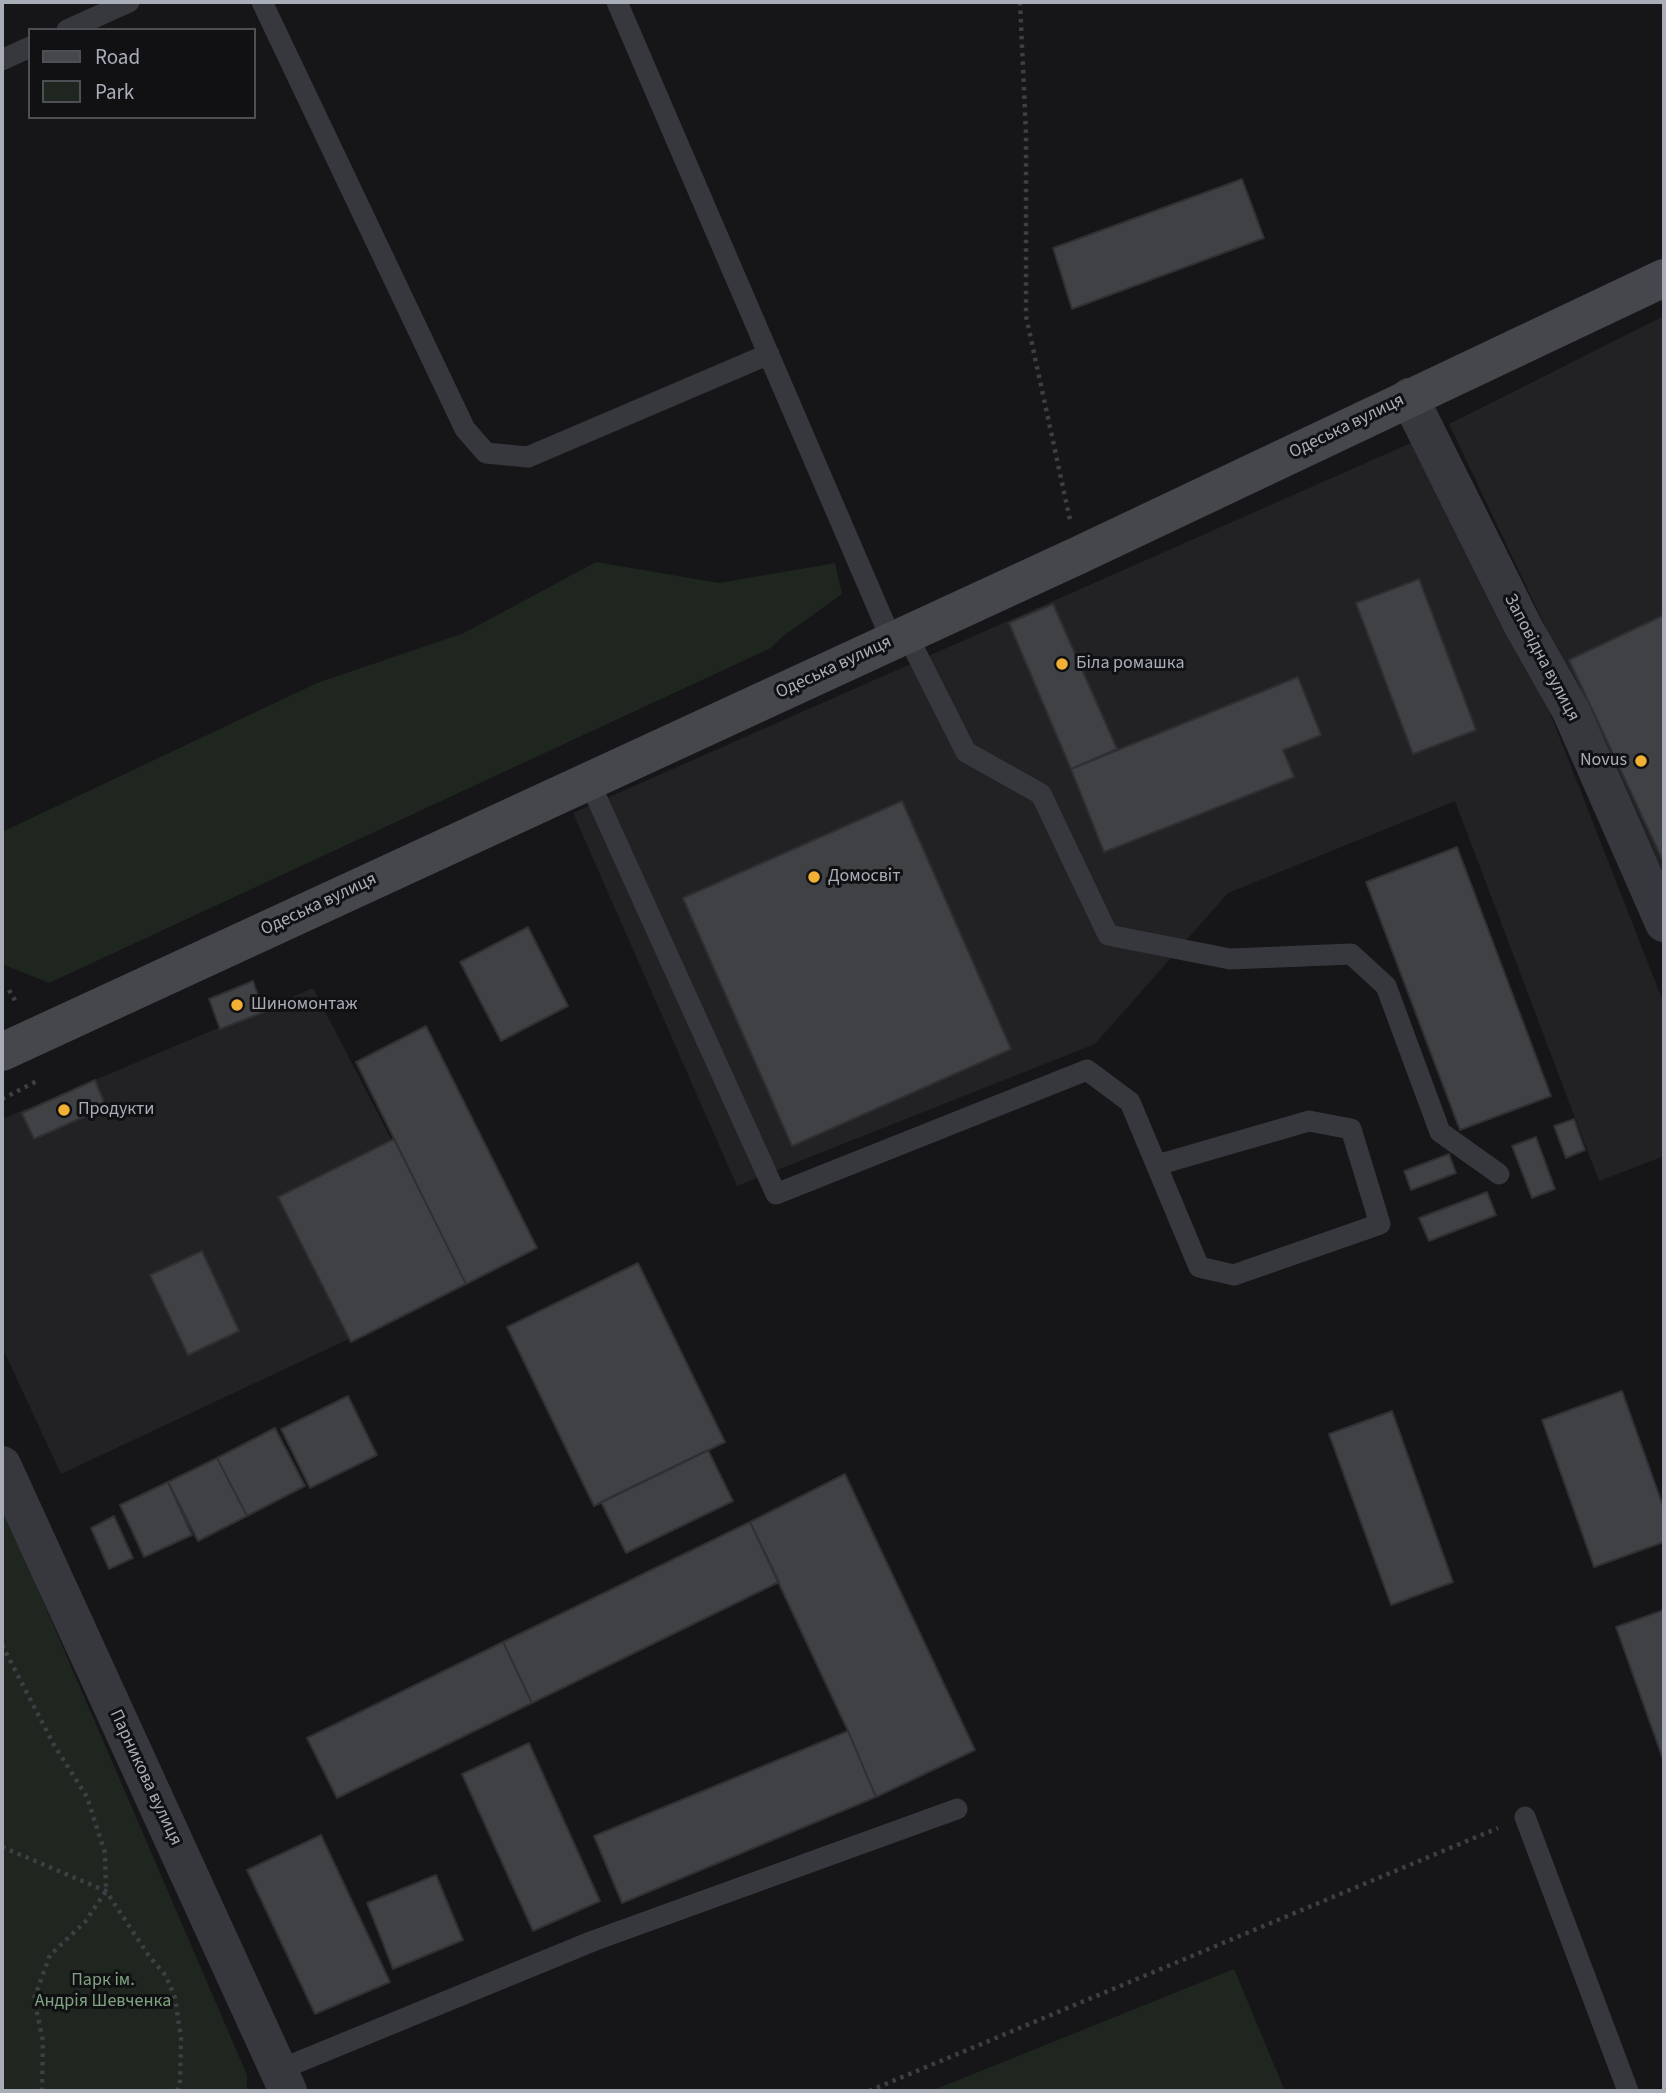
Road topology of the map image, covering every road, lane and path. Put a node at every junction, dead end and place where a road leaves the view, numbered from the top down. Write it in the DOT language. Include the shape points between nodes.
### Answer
graph roads {
  1 [pos="129,2"];
  2 [pos="262,2"];
  3 [pos="617,2"];
  4 [pos="1020,2"];
  5 [pos="71,28"];
  6 [pos="28,48"];
  7 [pos="2,60"];
  8 [pos="1664,278"];
  9 [pos="769,355"];
  10 [pos="1409,397"];
  11 [pos="1079,555"];
  12 [pos="900,638"];
  13 [pos="589,781"];
  14 [pos="1664,923"];
  15 [pos="2,1052"];
  16 [pos="1157,1165"];
  17 [pos="1499,1174"];
  18 [pos="2,1465"];
  19 [pos="2,1645"];
  20 [pos="957,1808"];
  21 [pos="1525,1817"];
  22 [pos="2,1847"];
  23 [pos="106,1891"];
  24 [pos="284,2081"];
  25 [pos="42,2091"];
  26 [pos="177,2091"];
  27 [pos="869,2091"];
  28 [pos="1628,2091"];
  1 -- 5 [label="lane"];
  2 -- 9 [label="lane" via="465,429 486,453 528,457"];
  3 -- 9 [label="lane"];
  4 -- 11 [label="path" via="1026,316"];
  6 -- 7 [label="lane"];
  8 -- 10 [label="street, Одеська вулиця"];
  9 -- 12 [label="lane"];
  10 -- 11 [label="street, Одеська вулиця"];
  10 -- 14 [label="street, Заповідна вулиця" via="1523,626 1571,711"];
  11 -- 12 [label="street, Одеська вулиця"];
  12 -- 13 [label="street, Одеська вулиця"];
  12 -- 17 [label="lane" via="966,752 1041,794 1108,935 1230,959 1351,954 1386,986 1440,1132"];
  13 -- 15 [label="street, Одеська вулиця"];
  13 -- 16 [label="lane" via="776,1194 1087,1070 1130,1102"];
  16 -- 16 [label="lane" via="1199,1266 1234,1275 1380,1224 1351,1129 1309,1121"];
  18 -- 24 [label="street, Парникова вулиця"];
  19 -- 23 [label="path" via="87,1797 105,1853"];
  20 -- 24 [label="lane" via="593,1941"];
  21 -- 27 [label="path"];
  21 -- 28 [label="lane"];
  22 -- 23 [label="path"];
  23 -- 25 [label="path" via="85,1922 50,1955 34,1999 43,2040"];
  23 -- 26 [label="path" via="166,1976 175,1998 181,2038"];
}
